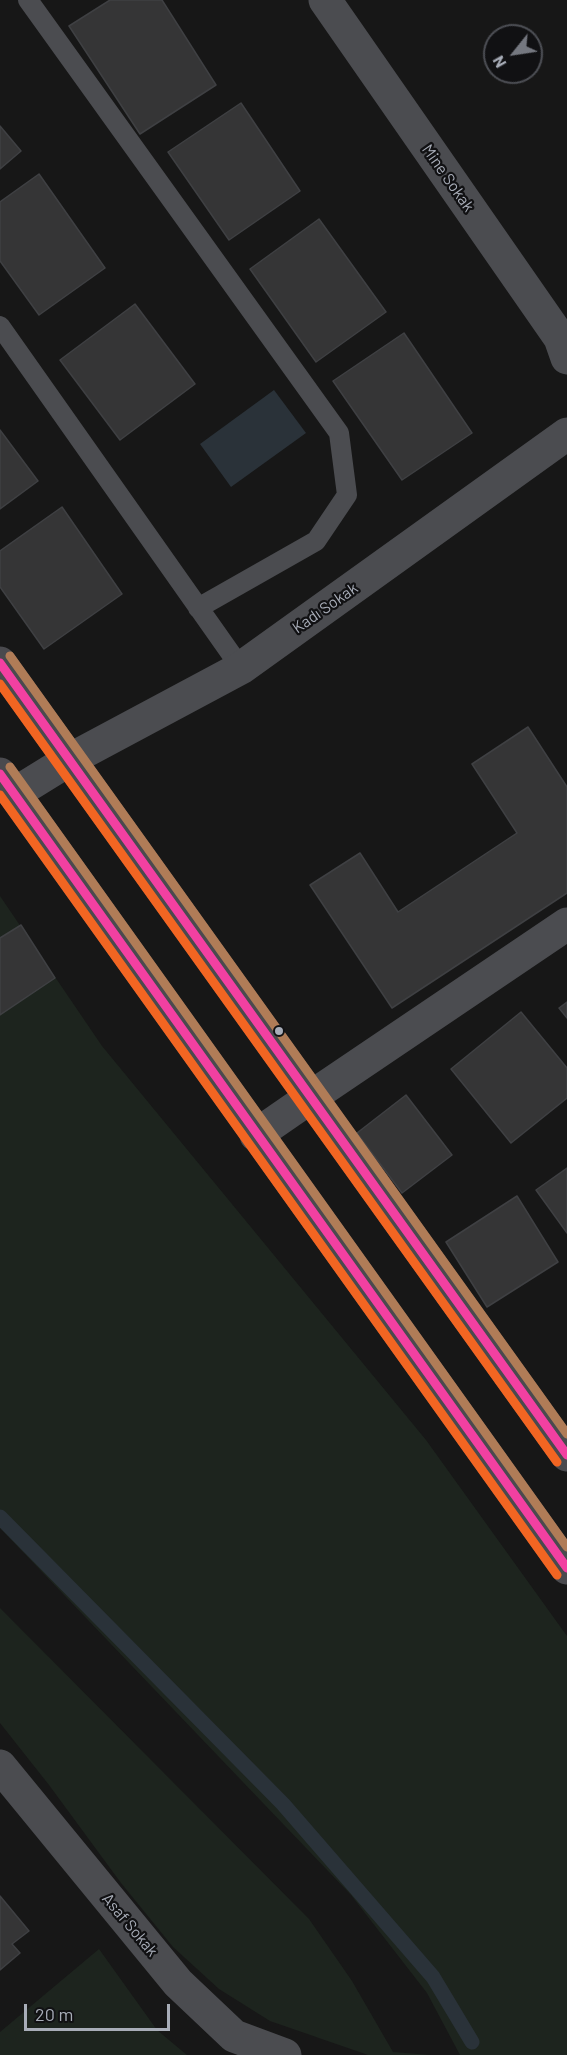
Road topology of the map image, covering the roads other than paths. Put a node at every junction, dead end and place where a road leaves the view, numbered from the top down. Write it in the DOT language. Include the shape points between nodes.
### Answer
graph roads {
  1 [pos="28,0"];
  2 [pos="325,0"];
  3 [pos="0,326"];
  4 [pos="567,358"];
  5 [pos="567,434"];
  6 [pos="198,608"];
  7 [pos="0,663"];
  8 [pos="241,668"];
  9 [pos="69,760"];
  10 [pos="7,784"];
  11 [pos="567,924"];
  12 [pos="311,1098"];
  13 [pos="256,1135"];
  14 [pos="567,1455"];
  15 [pos="567,1568"];
  16 [pos="0,1766"];
  17 [pos="285,2055"];
  1 -- 6 [label="lane" via="339,434 347,495 316,541"];
  2 -- 4 [label="street, Mine Sokak" via="560,338"];
  3 -- 6 [label="lane"];
  5 -- 8 [label="street, Kadı Sokak"];
  6 -- 8 [label="lane"];
  7 -- 9 [label="main road"];
  8 -- 9 [label="street, Kadı Sokak"];
  9 -- 10 [label="street, Kadı Sokak"];
  9 -- 12 [label="main road"];
  10 -- 13 [label="main road"];
  11 -- 12 [label="street"];
  12 -- 13 [label="street"];
  12 -- 14 [label="main road"];
  13 -- 15 [label="main road"];
  16 -- 17 [label="street, Asaf Sokak" via="178,1983 234,2036"];
}
